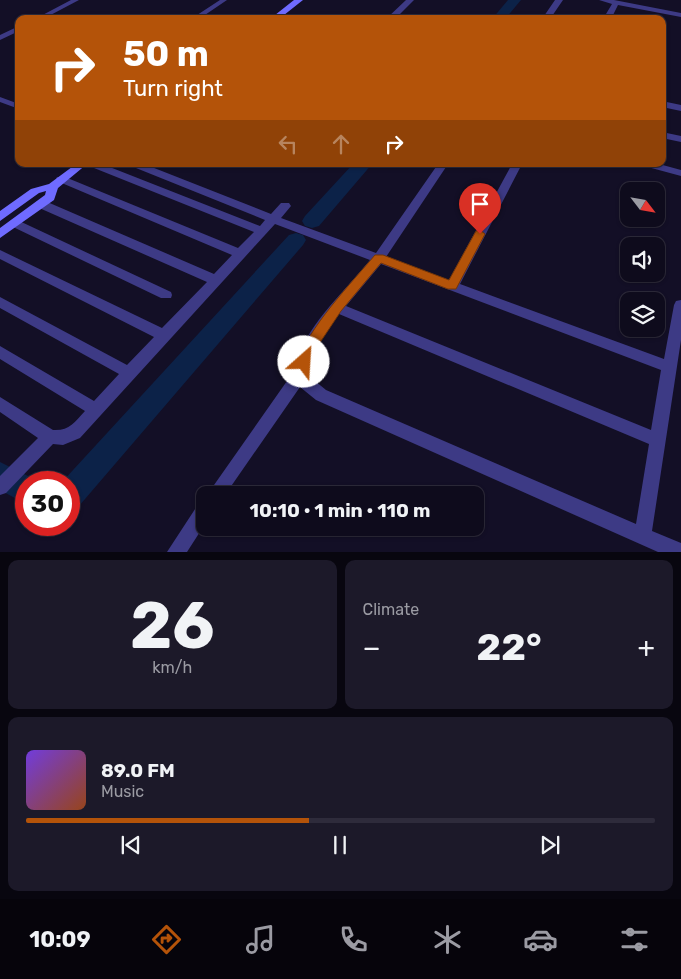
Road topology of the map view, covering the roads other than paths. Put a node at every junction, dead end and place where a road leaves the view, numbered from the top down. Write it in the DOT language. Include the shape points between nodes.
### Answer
graph roads {
  1 [pos="76,0"];
  2 [pos="224,0"];
  3 [pos="299,0"];
  4 [pos="410,0"];
  5 [pos="559,0"];
  6 [pos="603,0"];
  7 [pos="616,2"];
  8 [pos="46,15"];
  9 [pos="200,15"];
  10 [pos="279,15"];
  11 [pos="394,15"];
  12 [pos="549,15"];
  13 [pos="609,15"];
  14 [pos="681,15"];
  15 [pos="15,30"];
  16 [pos="0,38"];
  17 [pos="0,99"];
  18 [pos="15,105"];
  19 [pos="666,105"];
  20 [pos="681,108"];
  21 [pos="666,136"];
  22 [pos="681,139"];
  23 [pos="78,167"];
  24 [pos="101,167"];
  25 [pos="143,167"];
  26 [pos="441,167"];
  27 [pos="515,167"];
  28 [pos="659,167"];
  29 [pos="681,173"];
  30 [pos="57,183"];
  31 [pos="41,204"];
  32 [pos="285,206"];
  33 [pos="0,216"];
  34 [pos="273,219"];
  35 [pos="15,224"];
  36 [pos="262,231"];
  37 [pos="0,234"];
  38 [pos="0,254"];
  39 [pos="241,254"];
  40 [pos="379,258"];
  41 [pos="217,281"];
  42 [pos="452,286"];
  43 [pos="166,295"];
  44 [pos="0,302"];
  45 [pos="681,306"];
  46 [pos="337,308"];
  47 [pos="163,335"];
  48 [pos="0,352"];
  49 [pos="669,367"];
  50 [pos="130,373"];
  51 [pos="302,373"];
  52 [pos="0,404"];
  53 [pos="96,410"];
  54 [pos="50,438"];
  55 [pos="657,440"];
  56 [pos="6,481"];
  57 [pos="221,486"];
  58 [pos="196,522"];
  59 [pos="643,534"];
  60 [pos="176,552"];
  61 [pos="680,552"];
  1 -- 8 [label="lane"];
  2 -- 9 [label="lane"];
  3 -- 10 [label="main road"];
  4 -- 11 [label="street"];
  5 -- 12 [label="street"];
  6 -- 7 [label="street"];
  7 -- 13 [label="street"];
  7 -- 14 [label="street"];
  15 -- 16 [label="lane"];
  17 -- 18 [label="lane"];
  19 -- 20 [label="street"];
  21 -- 22 [label="street"];
  23 -- 30 [label="main road"];
  24 -- 36 [label="street"];
  25 -- 34 [label="street"];
  26 -- 40 [label="street"];
  27 -- 42 [label="street"];
  28 -- 29 [label="street"];
  30 -- 31 [label="main road" via="50,197"];
  30 -- 33 [label="main road" via="35,191"];
  30 -- 39 [label="street"];
  31 -- 35 [label="main road"];
  31 -- 41 [label="street"];
  32 -- 34 [label="street"];
  34 -- 36 [label="street"];
  34 -- 40 [label="street"];
  35 -- 37 [label="main road"];
  35 -- 43 [label="street"];
  36 -- 39 [label="street"];
  38 -- 47 [label="street"];
  39 -- 41 [label="street"];
  40 -- 42 [label="street"];
  40 -- 46 [label="street"];
  41 -- 47 [label="street"];
  42 -- 49 [label="street"];
  44 -- 50 [label="street"];
  45 -- 49 [label="street"];
  46 -- 51 [label="street" via="307,351"];
  46 -- 55 [label="street"];
  47 -- 50 [label="street"];
  48 -- 53 [label="street"];
  49 -- 55 [label="street"];
  50 -- 53 [label="street"];
  51 -- 57 [label="street"];
  51 -- 59 [label="street" via="304,383 321,395"];
  52 -- 54 [label="street"];
  53 -- 54 [label="street" via="75,433 63,438"];
  54 -- 56 [label="street"];
  55 -- 59 [label="street"];
  58 -- 60 [label="street"];
  59 -- 61 [label="street"];
}
